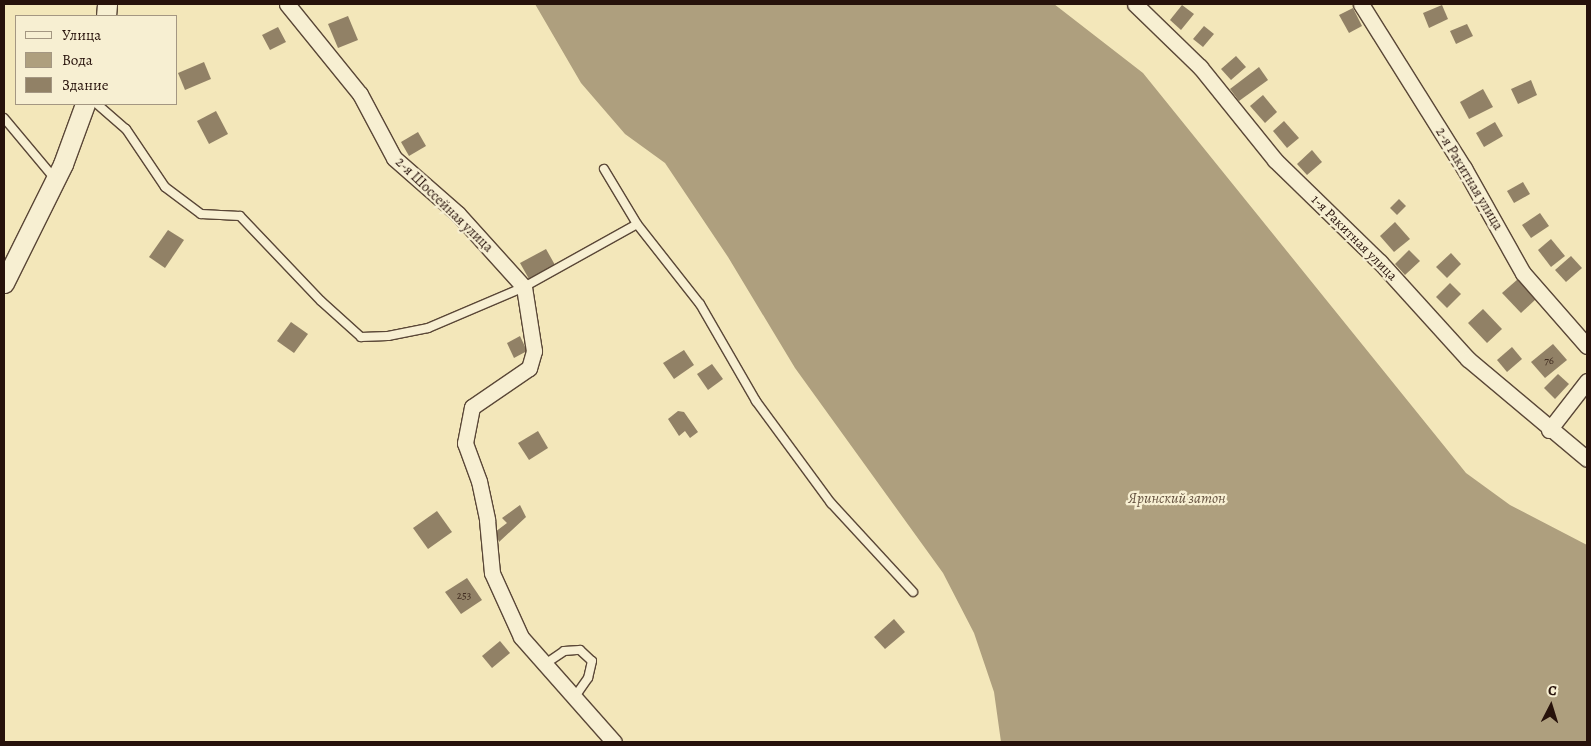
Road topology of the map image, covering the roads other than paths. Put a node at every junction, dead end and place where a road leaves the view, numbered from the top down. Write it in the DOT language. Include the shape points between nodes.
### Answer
graph roads {
  1 [pos="286,4"];
  2 [pos="1135,4"];
  3 [pos="1360,4"];
  4 [pos="85,105"];
  5 [pos="98,105"];
  6 [pos="4,118"];
  7 [pos="604,169"];
  8 [pos="55,179"];
  9 [pos="637,224"];
  10 [pos="4,282"];
  11 [pos="524,287"];
  12 [pos="1587,346"];
  13 [pos="1587,381"];
  14 [pos="1550,430"];
  15 [pos="1587,459"];
  16 [pos="913,592"];
  17 [pos="545,664"];
  18 [pos="574,698"];
  19 [pos="614,742"];
  1 -- 11 [label="street, 2-я Шоссейная улица" via="360,94 394,158 458,214"];
  2 -- 14 [label="street, 1-я Ракитная улица" via="1200,67 1275,160 1380,262 1468,359"];
  3 -- 12 [label="street, 2-я Ракитная улица" via="1464,168 1523,273"];
  4 -- 8 [label="street"];
  5 -- 11 [label="lane" via="126,129 165,187 201,214 240,216 361,337 388,336 428,328"];
  6 -- 8 [label="lane"];
  7 -- 9 [label="lane"];
  8 -- 10 [label="street"];
  9 -- 11 [label="lane"];
  9 -- 16 [label="lane" via="700,304 756,401 830,503"];
  11 -- 17 [label="street" via="534,351 529,368 472,407 465,443 479,481 492,572 521,637"];
  13 -- 14 [label="street"];
  14 -- 15 [label="street, 1-я Ракитная улица"];
  17 -- 18 [label="street"];
  17 -- 18 [label="lane" via="564,651 580,650 592,661 588,678"];
  18 -- 19 [label="street"];
}
